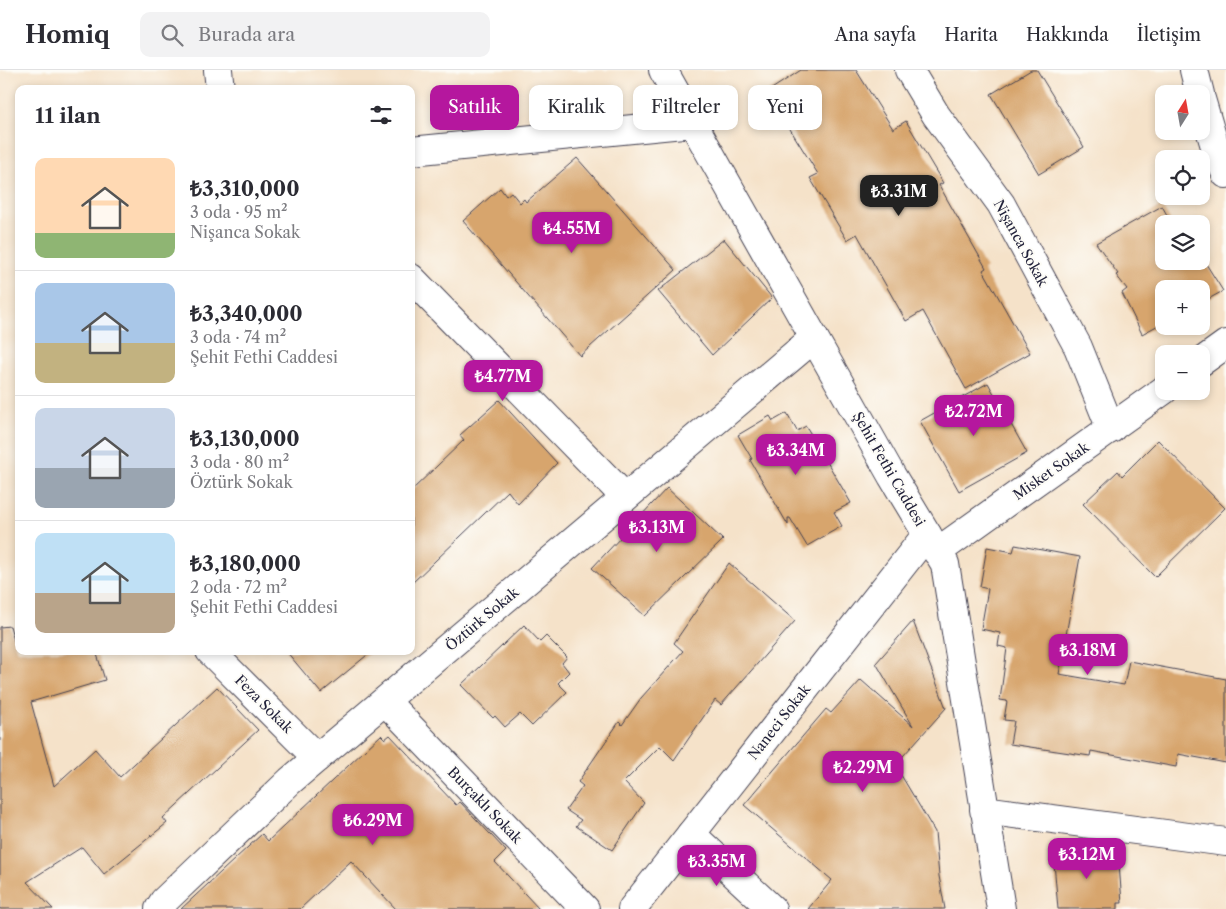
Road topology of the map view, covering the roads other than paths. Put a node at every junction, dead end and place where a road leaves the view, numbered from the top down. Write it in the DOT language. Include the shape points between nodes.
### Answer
graph roads {
  1 [pos="218,70"];
  2 [pos="663,70"];
  3 [pos="909,70"];
  4 [pos="1194,70"];
  5 [pos="220,85"];
  6 [pos="671,85"];
  7 [pos="1198,85"];
  8 [pos="633,129"];
  9 [pos="697,130"];
  10 [pos="1210,130"];
  11 [pos="415,151"];
  12 [pos="1226,174"];
  13 [pos="415,282"];
  14 [pos="814,338"];
  15 [pos="1226,344"];
  16 [pos="1210,356"];
  17 [pos="1155,397"];
  18 [pos="1112,429"];
  19 [pos="626,497"];
  20 [pos="932,543"];
  21 [pos="214,655"];
  22 [pos="385,701"];
  23 [pos="317,758"];
  24 [pos="984,810"];
  25 [pos="691,834"];
  26 [pos="1226,842"];
  27 [pos="159,909"];
  28 [pos="585,909"];
  29 [pos="632,909"];
  30 [pos="772,909"];
  31 [pos="1001,909"];
  1 -- 5 [label="street"];
  2 -- 6 [label="street, Şehit Fethi Caddesi"];
  3 -- 18 [label="street, Nişanca Sokak" via="936,115 1001,204 1078,347"];
  4 -- 7 [label="street"];
  8 -- 11 [label="street"];
  9 -- 14 [label="street, Şehit Fethi Caddesi"];
  10 -- 12 [label="street"];
  13 -- 19 [label="street"];
  14 -- 19 [label="street, Öztürk Sokak"];
  14 -- 20 [label="street, Şehit Fethi Caddesi"];
  15 -- 16 [label="street"];
  17 -- 18 [label="street, Misket Sokak"];
  18 -- 20 [label="street, Misket Sokak"];
  19 -- 22 [label="street, Öztürk Sokak"];
  20 -- 24 [label="street, Şehit Fethi Caddesi" via="945,564"];
  20 -- 25 [label="street, Naneci Sokak"];
  21 -- 23 [label="street, Feza Sokak"];
  22 -- 23 [label="street, Öztürk Sokak"];
  22 -- 28 [label="street, Burçaklı Sokak"];
  23 -- 27 [label="street, Öztürk Sokak"];
  24 -- 26 [label="street"];
  24 -- 31 [label="street, Şehit Fethi Caddesi"];
  25 -- 29 [label="street, Naneci Sokak"];
  25 -- 30 [label="street"];
}
